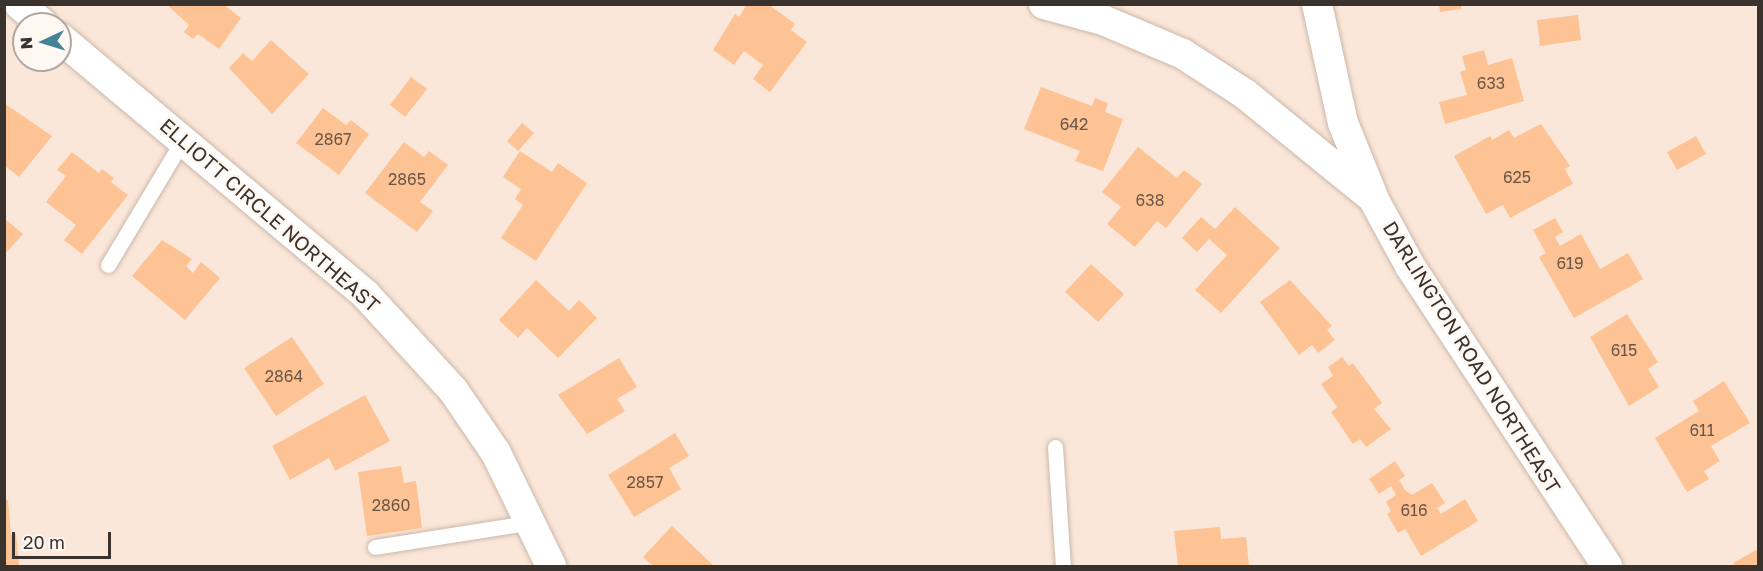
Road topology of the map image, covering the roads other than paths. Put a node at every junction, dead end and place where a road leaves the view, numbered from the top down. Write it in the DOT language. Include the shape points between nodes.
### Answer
graph roads {
  1 [pos="1044,4"];
  2 [pos="1317,4"];
  3 [pos="72,48"];
  4 [pos="184,138"];
  5 [pos="1373,198"];
  6 [pos="108,265"];
  7 [pos="1055,447"];
  8 [pos="533,522"];
  9 [pos="375,547"];
  10 [pos="551,567"];
  11 [pos="1063,567"];
  12 [pos="1607,567"];
  1 -- 5 [label="street, DARLINGTON ROAD NORTHEAST" via="1102,20 1183,54 1245,94"];
  2 -- 5 [label="street" via="1343,123"];
  3 -- 4 [label="street, ELLIOTT CIRCLE NORTHEAST"];
  4 -- 6 [label="lane"];
  4 -- 8 [label="street, ELLIOTT CIRCLE NORTHEAST" via="365,294 453,390 496,453"];
  5 -- 12 [label="street, DARLINGTON ROAD NORTHEAST" via="1410,266"];
  7 -- 11 [label="lane"];
  8 -- 9 [label="lane"];
  8 -- 10 [label="street, ELLIOTT CIRCLE NORTHEAST"];
}
